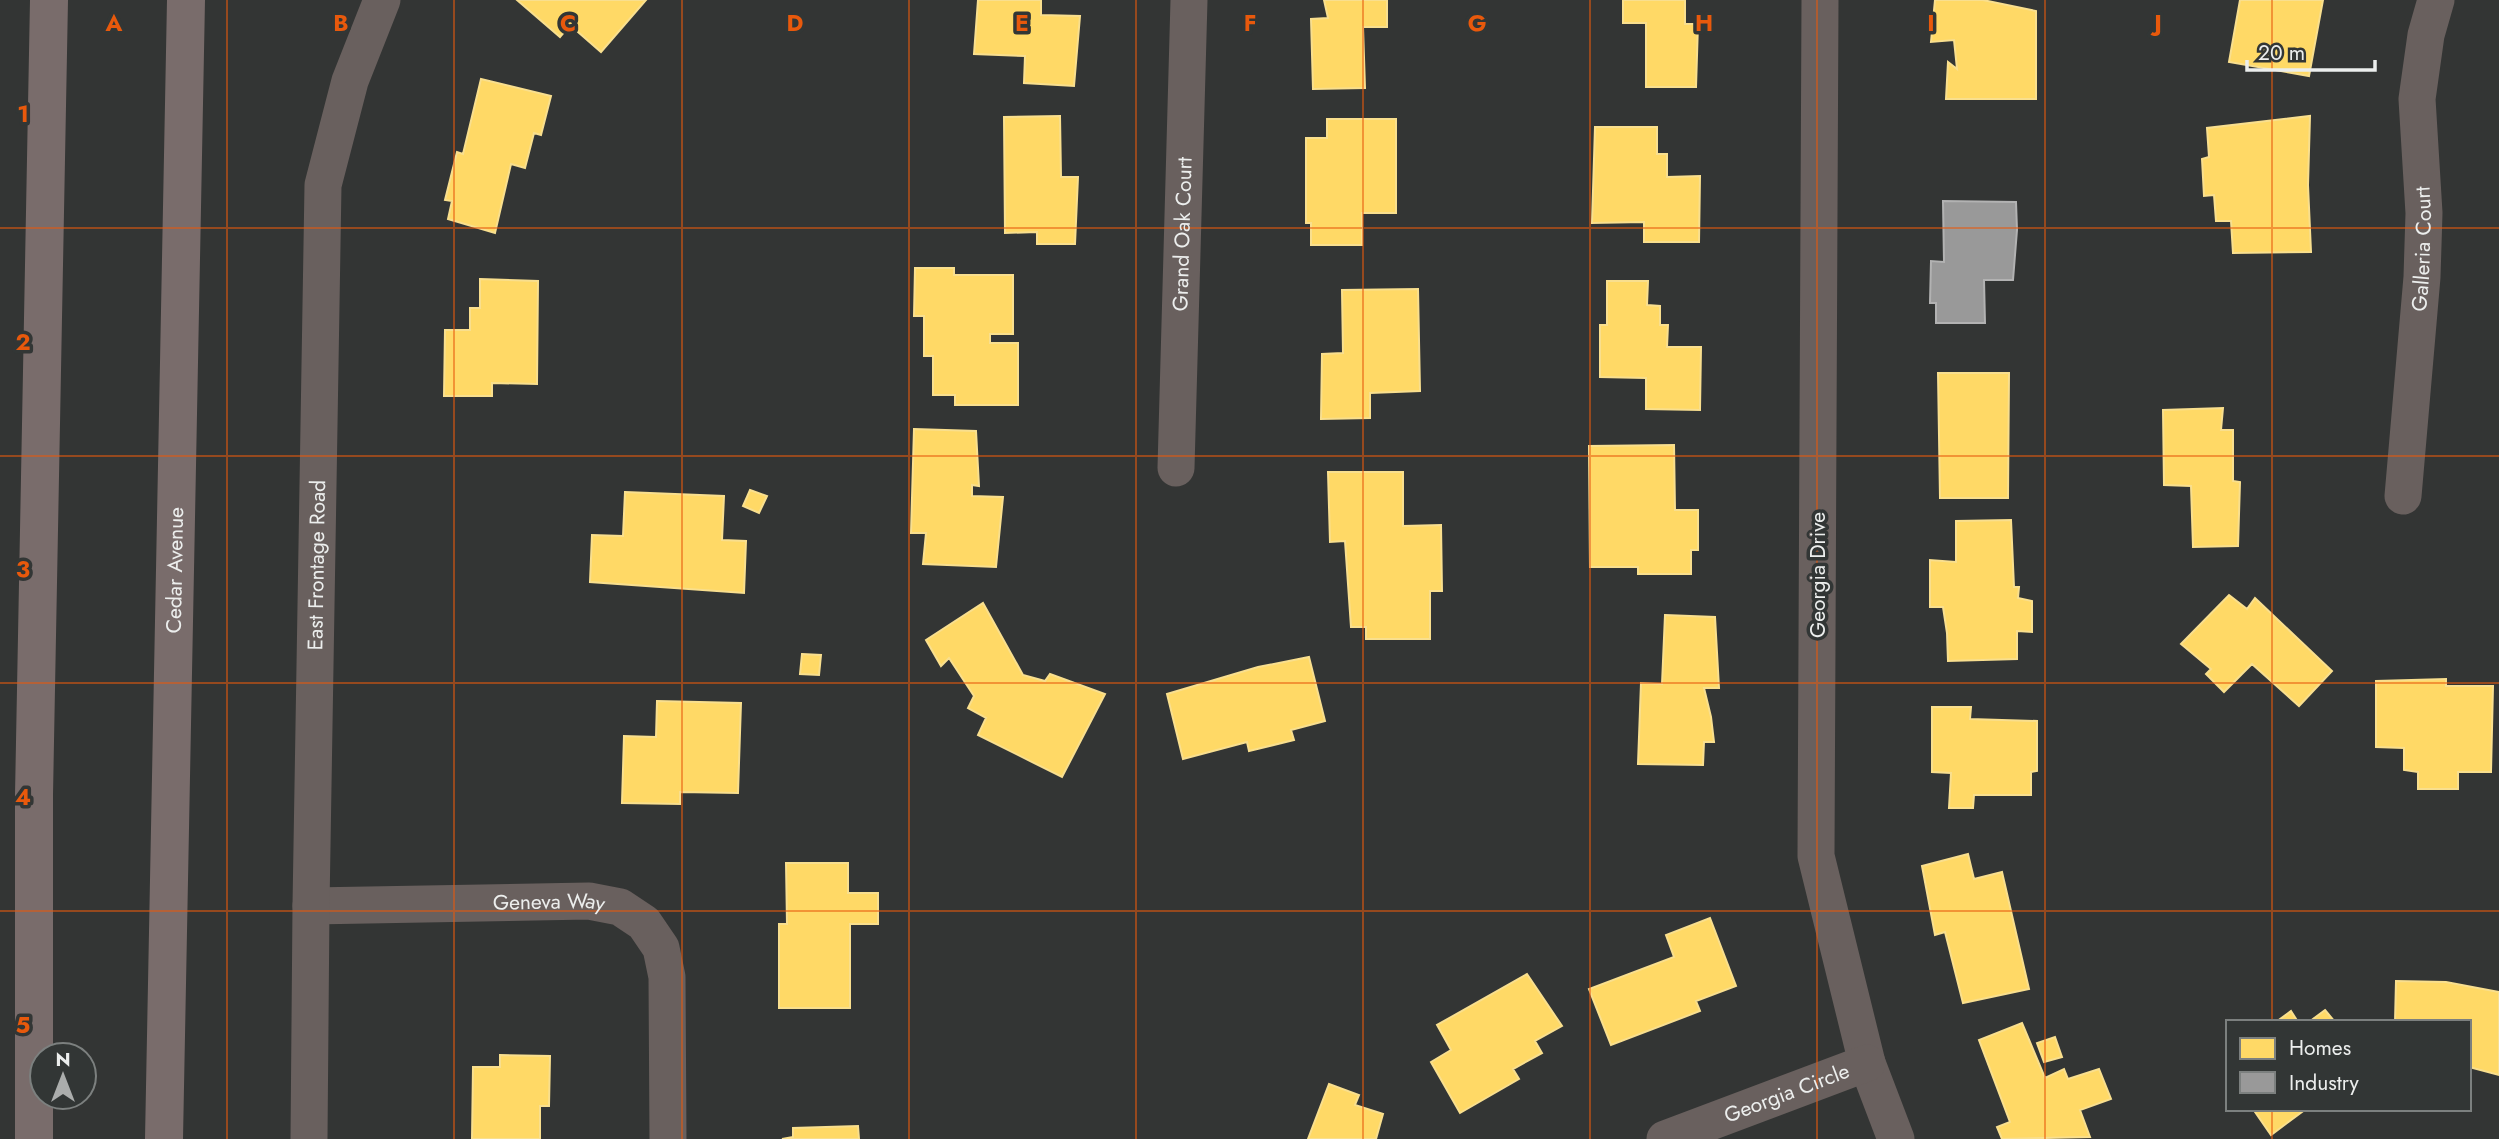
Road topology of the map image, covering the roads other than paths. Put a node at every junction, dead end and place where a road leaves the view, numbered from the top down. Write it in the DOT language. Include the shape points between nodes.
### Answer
graph roads {
  1 [pos="49,0"];
  2 [pos="186,0"];
  3 [pos="382,0"];
  4 [pos="1189,0"];
  5 [pos="1820,0"];
  6 [pos="2436,0"];
  7 [pos="1176,468"];
  8 [pos="2403,496"];
  9 [pos="311,906"];
  10 [pos="1867,1063"];
  11 [pos="34,1139"];
  12 [pos="164,1139"];
  13 [pos="309,1139"];
  14 [pos="668,1139"];
  15 [pos="1665,1139"];
  16 [pos="1896,1139"];
  1 -- 11 [label="highway" via="34,781"];
  2 -- 12 [label="highway, Cedar Avenue"];
  3 -- 9 [label="street, East Frontage Road" via="350,81 323,185"];
  4 -- 7 [label="street, Grand Oak Court"];
  5 -- 10 [label="street, Georgia Drive" via="1816,856"];
  6 -- 8 [label="street, Galleria Court" via="2417,99 2423,277"];
  9 -- 13 [label="street, East Frontage Road"];
  9 -- 14 [label="street, Geneva Way" via="589,901 620,907 644,923 661,948 667,977"];
  10 -- 15 [label="street, Georgia Circle"];
  10 -- 16 [label="street, Georgia Drive"];
}
